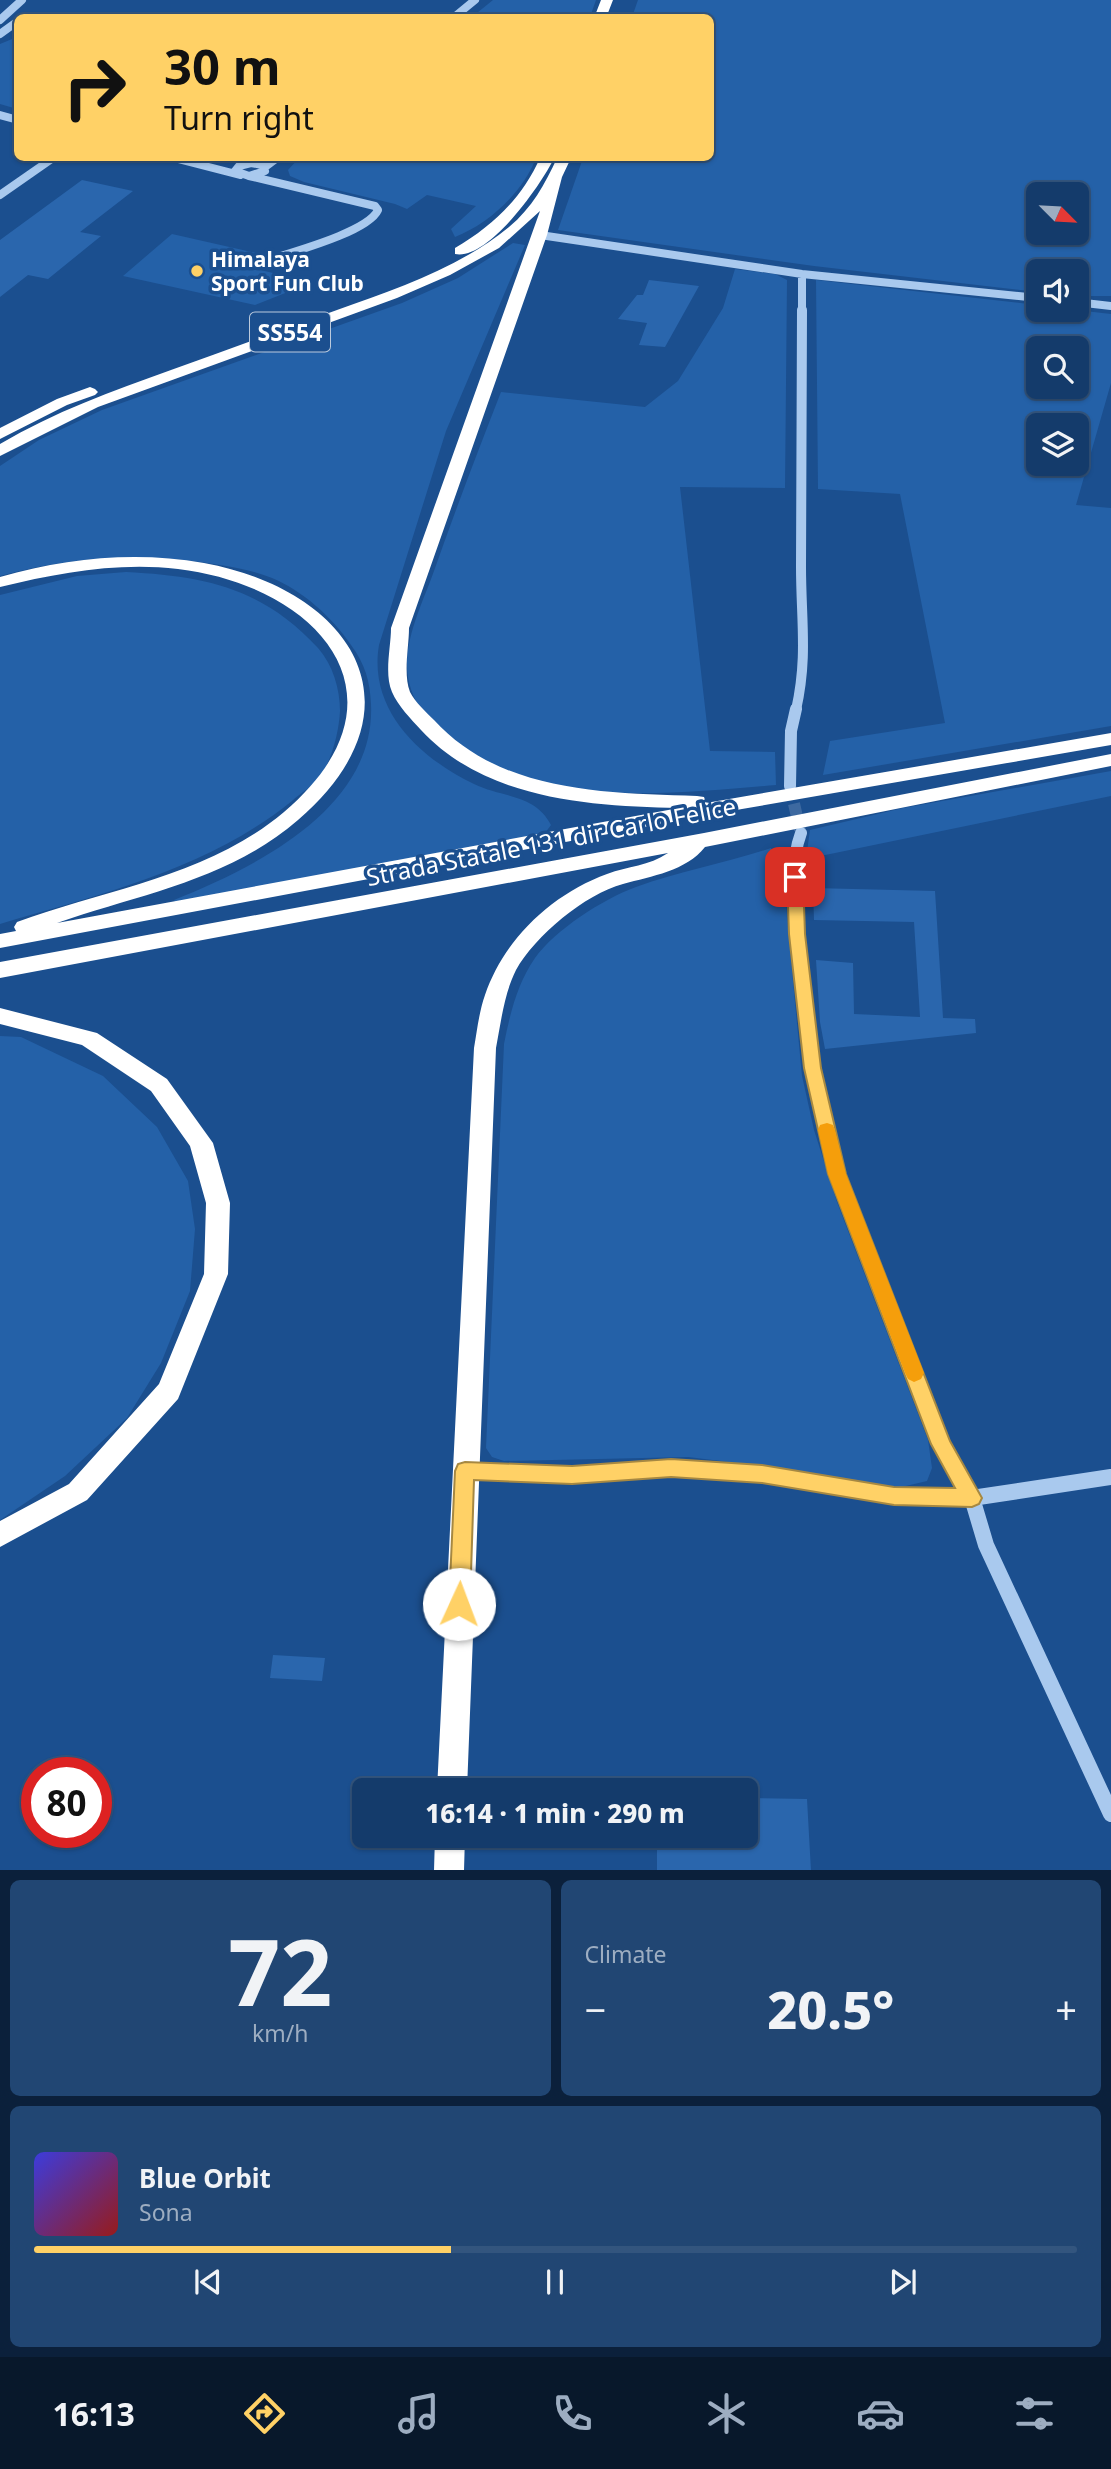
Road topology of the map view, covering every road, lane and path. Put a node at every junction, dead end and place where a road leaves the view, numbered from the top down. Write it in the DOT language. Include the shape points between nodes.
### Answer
graph roads {
  1 [pos="22,0"];
  2 [pos="475,0"];
  3 [pos="16,8"];
  4 [pos="17,14"];
  5 [pos="458,14"];
  6 [pos="0,20"];
  7 [pos="49,161"];
  8 [pos="187,161"];
  9 [pos="254,161"];
  10 [pos="274,161"];
  11 [pos="545,161"];
  12 [pos="563,161"];
  13 [pos="191,162"];
  14 [pos="247,164"];
  15 [pos="265,169"];
  16 [pos="245,176"];
  17 [pos="556,179"];
  18 [pos="287,185"];
  19 [pos="0,195"];
  20 [pos="540,235"];
  21 [pos="268,260"];
  22 [pos="802,274"];
  23 [pos="1026,297"];
  24 [pos="1089,303"];
  25 [pos="1111,306"];
  26 [pos="62,402"];
  27 [pos="0,424"];
  28 [pos="0,434"];
  29 [pos="0,451"];
  30 [pos="0,582"];
  31 [pos="1111,739"];
  32 [pos="1111,760"];
  33 [pos="790,786"];
  34 [pos="741,803"];
  35 [pos="801,833"];
  36 [pos="704,840"];
  37 [pos="0,936"];
  38 [pos="0,941"];
  39 [pos="0,970"];
  40 [pos="0,1016"];
  41 [pos="465,1471"];
  42 [pos="1111,1477"];
  43 [pos="972,1498"];
  44 [pos="0,1535"];
  45 [pos="452,1778"];
  46 [pos="1111,1814"];
  47 [pos="450,1848"];
  48 [pos="449,1870"];
  1 -- 3 [label="street"];
  2 -- 5 [label="street"];
  3 -- 4 [label="street"];
  3 -- 6 [label="street"];
  7 -- 19 [label="street"];
  8 -- 13 [label="street"];
  9 -- 14 [label="street"];
  10 -- 15 [label="street"];
  11 -- 26 [label="highway, SS554" via="521,203 497,227 415,273"];
  12 -- 17 [label="highway, SS554"];
  13 -- 14 [label="street"];
  13 -- 16 [label="street"];
  14 -- 15 [label="street"];
  14 -- 16 [label="street" via="236,169"];
  15 -- 16 [label="street"];
  15 -- 18 [label="street"];
  16 -- 18 [label="street"];
  17 -- 20 [label="highway"];
  17 -- 29 [label="highway, SS554" via="529,218 494,247 438,276 92,404"];
  18 -- 21 [label="street" via="378,210 375,217 343,234"];
  20 -- 22 [label="street"];
  20 -- 34 [label="highway" via="400,628 400,690 433,735 482,768 551,791"];
  22 -- 23 [label="street"];
  22 -- 33 [label="street" via="801,580 805,640 802,682 790,731"];
  24 -- 25 [label="street"];
  26 -- 27 [label="highway"];
  26 -- 28 [label="highway, SS554"];
  30 -- 37 [label="highway" via="70,567 149,562 234,576 301,608 328,632 350,666 357,691 353,725 341,758 326,782 290,817 191,875 70,909"];
  31 -- 34 [label="highway, Strada Statale 131 dir Carlo Felice"];
  32 -- 36 [label="highway, Strada Statale 131 dir Carlo Felice"];
  34 -- 38 [label="highway, Strada Statale 131 dir Carlo Felice"];
  35 -- 43 [label="street" via="794,852 797,934 813,1068 837,1174 941,1444"];
  36 -- 39 [label="highway, Strada Statale 131 dir Carlo Felice"];
  36 -- 41 [label="highway" via="660,868 613,879 568,903 538,926 507,967 495,997 485,1048"];
  40 -- 44 [label="highway" via="89,1039 159,1085 201,1143 218,1203 216,1274 169,1391 78,1492"];
  41 -- 43 [label="street" via="572,1475 671,1468 762,1474 894,1496"];
  41 -- 45 [label="highway"];
  42 -- 43 [label="street"];
  43 -- 46 [label="street" via="986,1545"];
  47 -- 48 [label="highway"];
}
